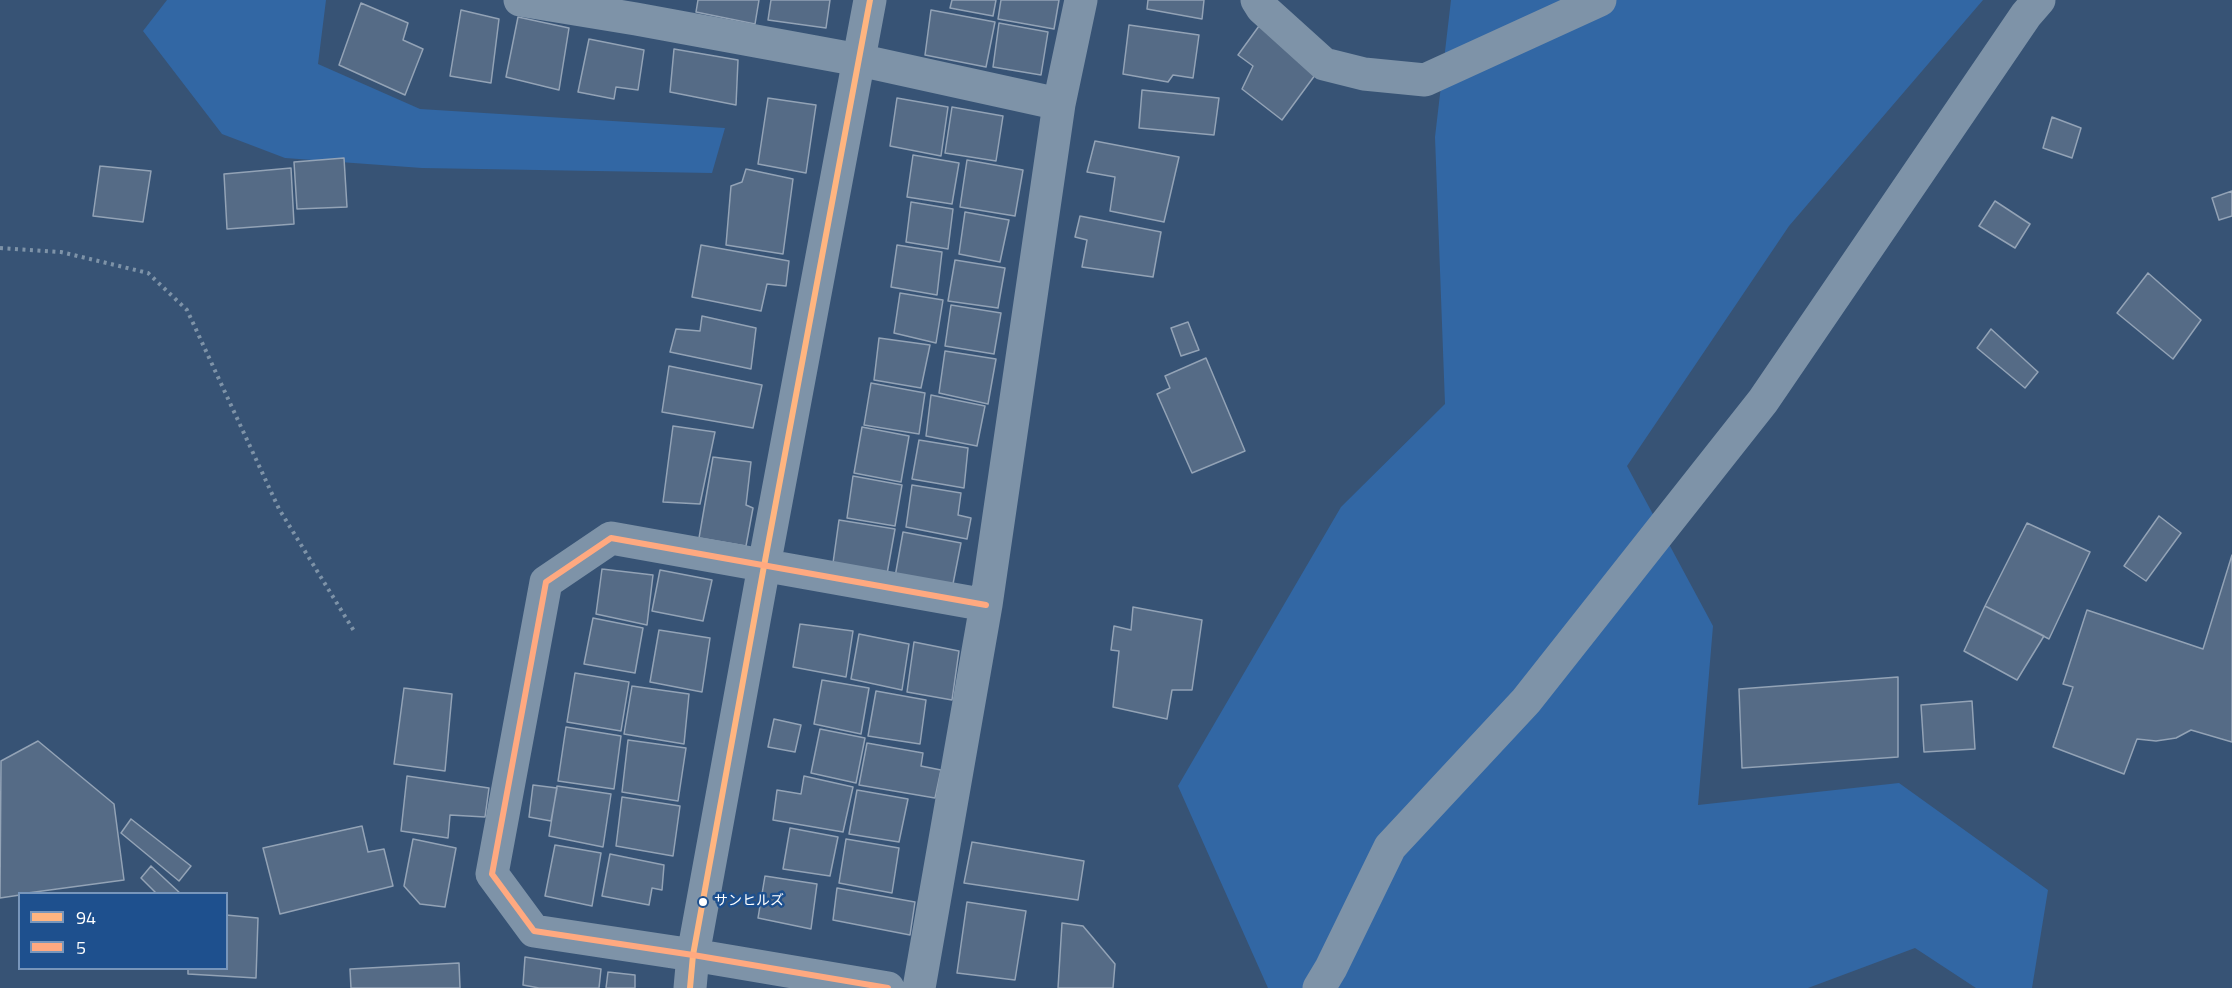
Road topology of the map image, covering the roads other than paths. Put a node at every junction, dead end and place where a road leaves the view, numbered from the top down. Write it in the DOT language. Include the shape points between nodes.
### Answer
graph roads {
  1 [pos="520,0"];
  2 [pos="870,0"];
  3 [pos="1081,0"];
  4 [pos="1257,0"];
  5 [pos="1600,0"];
  6 [pos="2039,0"];
  7 [pos="638,9"];
  8 [pos="859,60"];
  9 [pos="1059,104"];
  10 [pos="764,566"];
  11 [pos="986,605"];
  12 [pos="693,955"];
  13 [pos="690,988"];
  14 [pos="888,988"];
  15 [pos="919,988"];
  16 [pos="1319,988"];
  1 -- 7 [label="street"];
  2 -- 8 [label="street"];
  3 -- 9 [label="street"];
  4 -- 5 [label="street" via="1324,64 1364,74 1425,80"];
  6 -- 16 [label="street" via="1763,402 1526,701 1389,847"];
  7 -- 8 [label="street"];
  8 -- 9 [label="street"];
  8 -- 10 [label="street"];
  9 -- 11 [label="street"];
  10 -- 11 [label="street"];
  10 -- 12 [label="street"];
  10 -- 12 [label="street" via="611,538 546,582 541,605 492,874 534,932"];
  11 -- 15 [label="street"];
  12 -- 13 [label="street"];
  12 -- 14 [label="street"];
}
